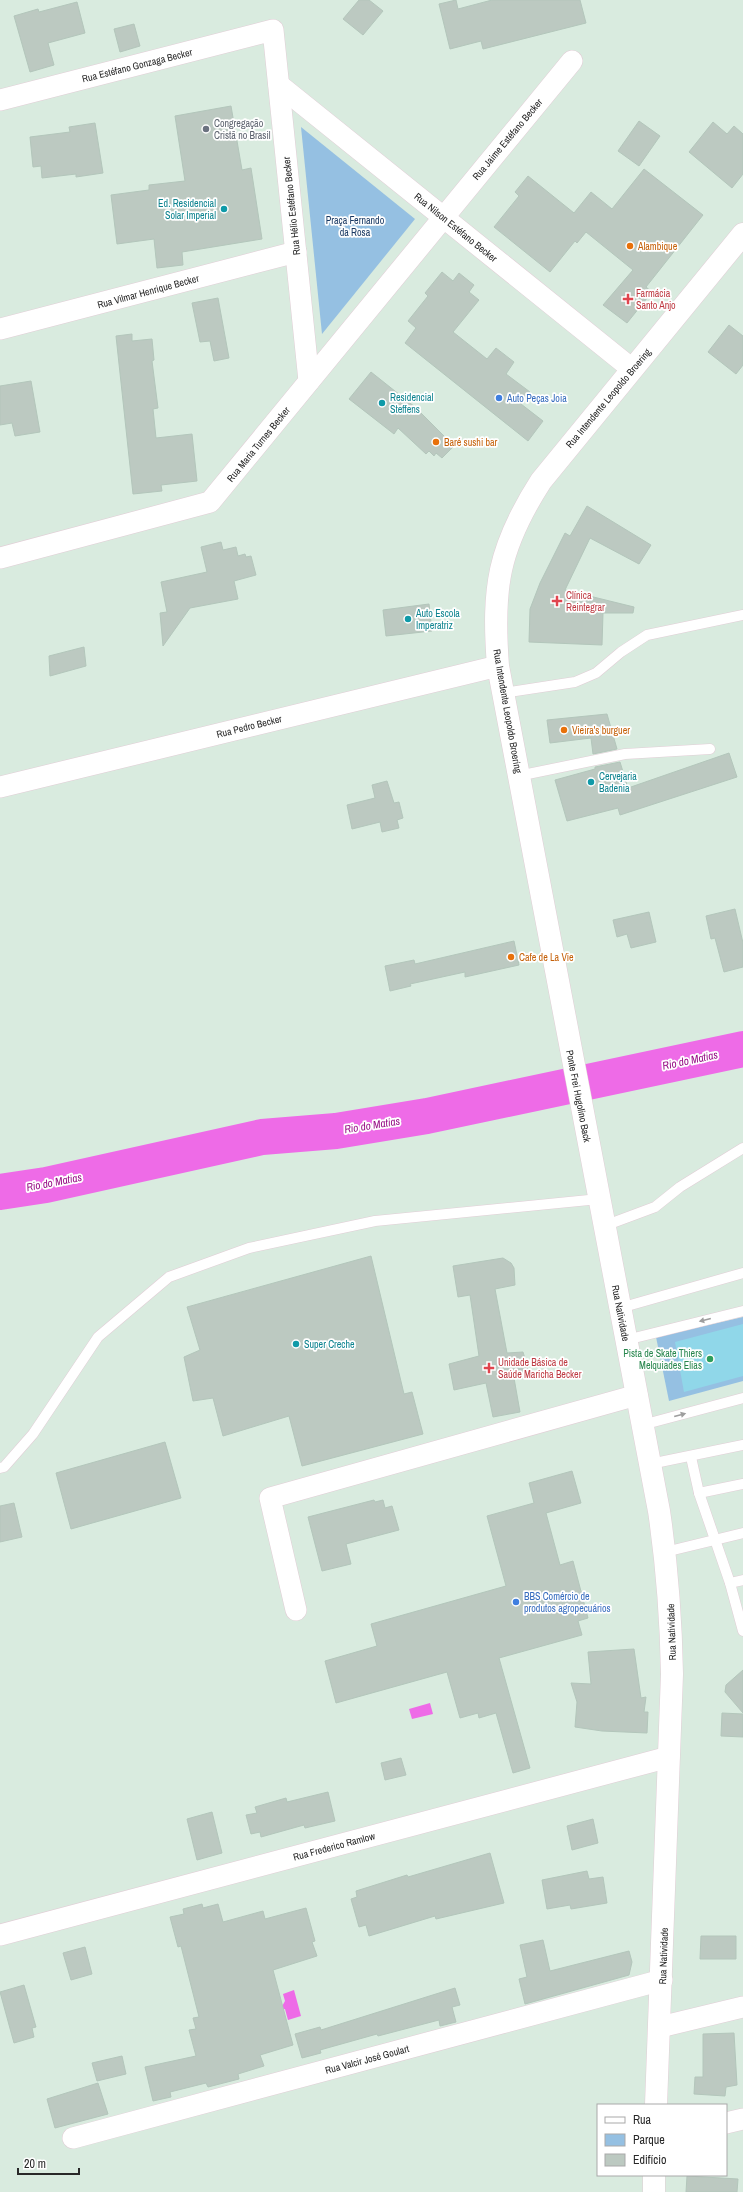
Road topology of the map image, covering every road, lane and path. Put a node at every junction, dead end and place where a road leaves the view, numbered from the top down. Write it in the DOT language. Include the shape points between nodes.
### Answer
graph roads {
  1 [pos="273,30"];
  2 [pos="572,61"];
  3 [pos="279,85"];
  4 [pos="0,100"];
  5 [pos="443,217"];
  6 [pos="743,234"];
  7 [pos="296,252"];
  8 [pos="0,329"];
  9 [pos="632,369"];
  10 [pos="309,381"];
  11 [pos="0,558"];
  12 [pos="743,615"];
  13 [pos="498,666"];
  14 [pos="503,693"];
  15 [pos="710,749"];
  16 [pos="518,776"];
  17 [pos="0,787"];
  18 [pos="565,1026"];
  19 [pos="743,1148"];
  20 [pos="593,1166"];
  21 [pos="599,1199"];
  22 [pos="604,1226"];
  23 [pos="743,1273"];
  24 [pos="620,1308"];
  25 [pos="743,1311"];
  26 [pos="626,1340"];
  27 [pos="637,1395"];
  28 [pos="743,1398"];
  29 [pos="642,1425"];
  30 [pos="743,1445"];
  31 [pos="691,1457"];
  32 [pos="650,1464"];
  33 [pos="0,1468"];
  34 [pos="743,1484"];
  35 [pos="699,1493"];
  36 [pos="743,1533"];
  37 [pos="715,1540"];
  38 [pos="665,1552"];
  39 [pos="743,1580"];
  40 [pos="730,1583"];
  41 [pos="296,1610"];
  42 [pos="743,1631"];
  43 [pos="669,1757"];
  44 [pos="0,1935"];
  45 [pos="662,1980"];
  46 [pos="743,2007"];
  47 [pos="660,2027"];
  48 [pos="656,2104"];
  49 [pos="743,2119"];
  50 [pos="727,2123"];
  51 [pos="73,2138"];
  52 [pos="654,2176"];
  53 [pos="654,2192"];
  1 -- 3 [label="street, Rua Hélio Estéfano Becker"];
  1 -- 4 [label="street, Rua Estéfano Gonzaga Becker"];
  2 -- 5 [label="street, Rua Jaime Estéfano Becker"];
  3 -- 5 [label="street, Rua Nilson Estéfano Becker"];
  3 -- 7 [label="street, Rua Hélio Estéfano Becker"];
  5 -- 9 [label="street, Rua Nilson Estéfano Becker"];
  5 -- 10 [label="street, Rua Maria Turnes Becker"];
  6 -- 9 [label="main road, Rua Intendente Leopoldo Broering"];
  7 -- 8 [label="street, Rua Vilmar Henrique Becker"];
  7 -- 10 [label="street, Rua Hélio Estéfano Becker"];
  9 -- 13 [label="main road, Rua Intendente Leopoldo Broering" via="541,481 512,533 497,588 495,612"];
  10 -- 11 [label="street, Rua Maria Turnes Becker" via="210,502"];
  12 -- 14 [label="lane" via="647,635 596,673 575,682"];
  13 -- 14 [label="main road, Rua Intendente Leopoldo Broering"];
  13 -- 17 [label="street, Rua Pedro Becker"];
  14 -- 16 [label="main road, Rua Intendente Leopoldo Broering"];
  15 -- 16 [label="lane" via="626,754"];
  16 -- 18 [label="main road, Rua Intendente Leopoldo Broering"];
  18 -- 20 [label="main road, Ponte Frei Hugolino Back"];
  19 -- 22 [label="lane" via="680,1187 656,1207"];
  20 -- 21 [label="main road, Rua Natividade"];
  21 -- 22 [label="main road, Rua Natividade"];
  21 -- 33 [label="lane" via="375,1221 249,1248 169,1277 98,1337 33,1434"];
  22 -- 24 [label="main road, Rua Natividade"];
  23 -- 24 [label="lane"];
  24 -- 26 [label="main road, Rua Natividade"];
  25 -- 26 [label="lane, one-way"];
  26 -- 27 [label="main road, Rua Natividade"];
  27 -- 29 [label="main road, Rua Natividade"];
  27 -- 41 [label="street" via="270,1498"];
  29 -- 28 [label="lane, one-way"];
  29 -- 32 [label="main road, Rua Natividade"];
  30 -- 31 [label="lane"];
  31 -- 32 [label="lane"];
  31 -- 35 [label="lane"];
  32 -- 38 [label="main road, Rua Natividade"];
  34 -- 35 [label="lane"];
  35 -- 37 [label="lane"];
  36 -- 37 [label="lane"];
  37 -- 38 [label="lane"];
  37 -- 40 [label="lane"];
  38 -- 43 [label="main road, Rua Natividade" via="671,1622"];
  39 -- 40 [label="lane"];
  40 -- 42 [label="lane"];
  43 -- 44 [label="street, Rua Frederico Ramlow"];
  43 -- 45 [label="main road, Rua Natividade"];
  45 -- 47 [label="main road, Rua Natividade"];
  45 -- 51 [label="street, Rua Valcir José Goulart"];
  46 -- 47 [label="street"];
  47 -- 48 [label="main road, Rua Natividade"];
  49 -- 50 [label="street"];
  52 -- 53 [label="main road"];
}
